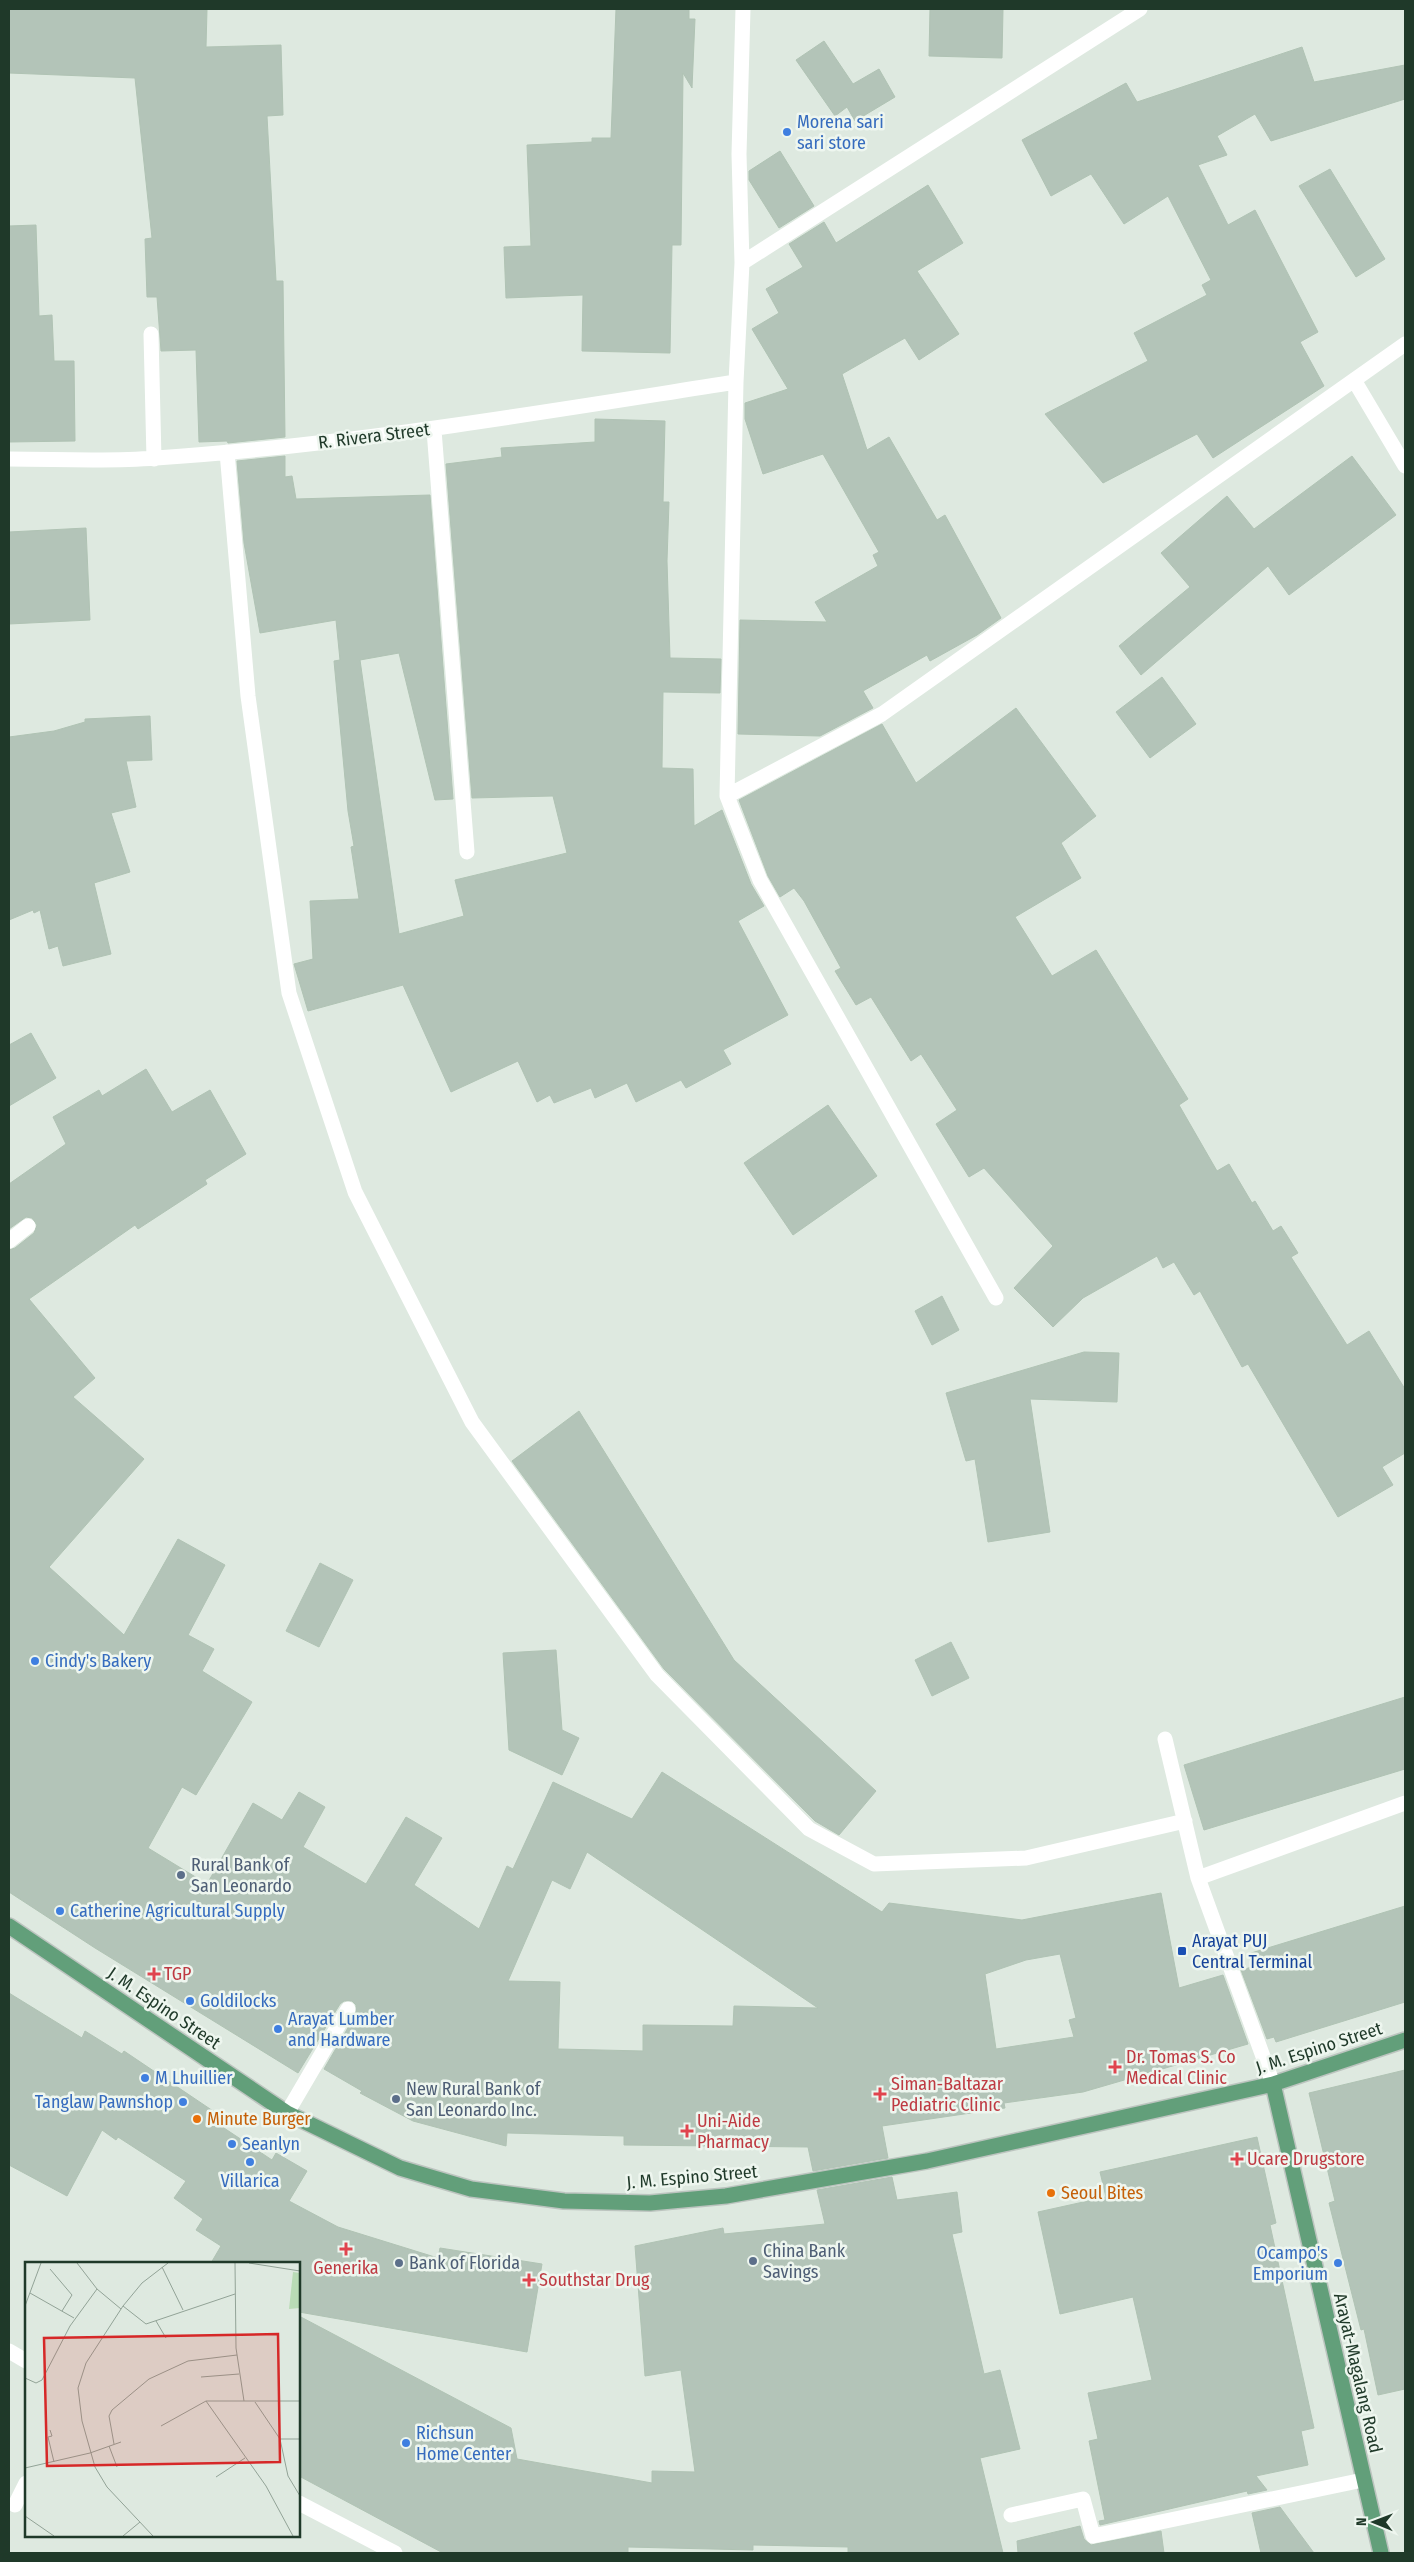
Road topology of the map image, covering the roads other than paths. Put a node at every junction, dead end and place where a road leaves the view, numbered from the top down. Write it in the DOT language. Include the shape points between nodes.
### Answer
graph roads {
  1 [pos="743,9"];
  2 [pos="1140,9"];
  3 [pos="742,263"];
  4 [pos="150,334"];
  5 [pos="1405,344"];
  6 [pos="1354,380"];
  7 [pos="736,382"];
  8 [pos="434,430"];
  9 [pos="227,452"];
  10 [pos="9,459"];
  11 [pos="154,459"];
  12 [pos="1405,466"];
  13 [pos="727,796"];
  14 [pos="467,852"];
  15 [pos="28,1226"];
  16 [pos="9,1241"];
  17 [pos="996,1298"];
  18 [pos="1165,1739"];
  19 [pos="1405,1803"];
  20 [pos="1184,1821"];
  21 [pos="1198,1878"];
  22 [pos="9,1926"];
  23 [pos="348,2009"];
  24 [pos="1405,2040"];
  25 [pos="1273,2084"];
  26 [pos="287,2113"];
  27 [pos="9,2352"];
  28 [pos="25,2360"];
  29 [pos="1363,2480"];
  30 [pos="25,2485"];
  31 [pos="300,2504"];
  32 [pos="15,2505"];
  33 [pos="1011,2514"];
  34 [pos="395,2553"];
  35 [pos="1381,2553"];
  1 -- 3 [label="street" via="739,154"];
  2 -- 3 [label="street"];
  3 -- 7 [label="street"];
  4 -- 11 [label="street"];
  5 -- 6 [label="street"];
  6 -- 12 [label="street"];
  6 -- 13 [label="street" via="882,714"];
  7 -- 8 [label="street, R. Rivera Street"];
  7 -- 13 [label="street"];
  8 -- 9 [label="street, R. Rivera Street"];
  8 -- 14 [label="street"];
  9 -- 11 [label="street, R. Rivera Street"];
  9 -- 20 [label="street" via="248,696 289,993 355,1192 472,1422 657,1675 809,1829 874,1864 1026,1858"];
  10 -- 11 [label="street, R. Rivera Street"];
  13 -- 17 [label="street" via="760,880"];
  15 -- 16 [label="street"];
  18 -- 20 [label="street"];
  19 -- 21 [label="street"];
  20 -- 21 [label="street"];
  21 -- 25 [label="street"];
  22 -- 26 [label="main road, J. M. Espino Street"];
  23 -- 26 [label="street"];
  24 -- 25 [label="main road, J. M. Espino Street"];
  25 -- 26 [label="main road, J. M. Espino Street" via="928,2162 726,2196 650,2203 564,2201 471,2189 400,2168"];
  25 -- 29 [label="main road, Arayat-Magalang Road"];
  27 -- 28 [label="street"];
  29 -- 33 [label="street" via="1093,2536 1083,2499"];
  29 -- 35 [label="main road, Arayat-Magalang Road"];
  30 -- 32 [label="street"];
  31 -- 34 [label="street"];
}
